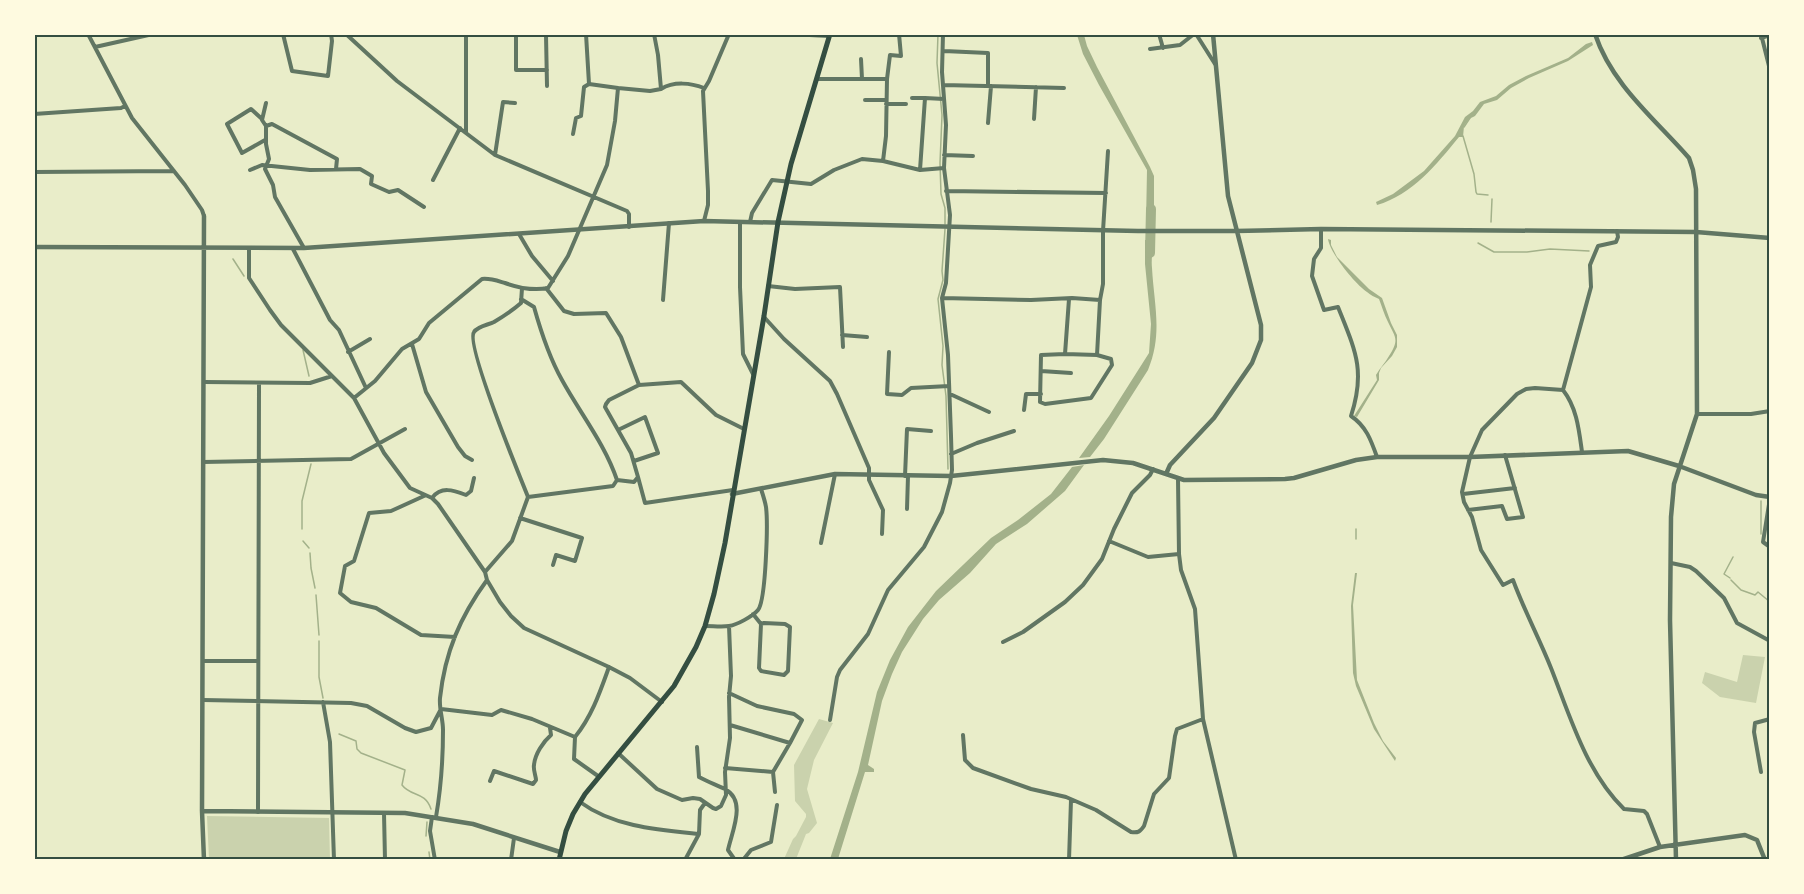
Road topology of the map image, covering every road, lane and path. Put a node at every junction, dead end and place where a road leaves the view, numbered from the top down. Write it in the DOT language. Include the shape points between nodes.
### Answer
graph roads {
  1 [pos="88,34"];
  2 [pos="153,34"];
  3 [pos="283,34"];
  4 [pos="331,34"];
  5 [pos="346,34"];
  6 [pos="466,34"];
  7 [pos="516,34"];
  8 [pos="534,34"];
  9 [pos="586,34"];
  10 [pos="654,34"];
  11 [pos="729,34"];
  12 [pos="790,34"];
  13 [pos="899,34"];
  14 [pos="943,34"];
  15 [pos="1159,34"];
  16 [pos="1195,34"];
  17 [pos="1213,34"];
  18 [pos="1595,34"];
  19 [pos="830,35"];
  20 [pos="1770,35"];
  21 [pos="1761,36"];
  22 [pos="95,47"];
  23 [pos="1163,48"];
  24 [pos="1150,49"];
  25 [pos="943,51"];
  26 [pos="861,59"];
  27 [pos="1216,66"];
  28 [pos="547,70"];
  29 [pos="1770,70"];
  30 [pos="817,79"];
  31 [pos="861,79"];
  32 [pos="886,79"];
  33 [pos="589,84"];
  34 [pos="943,85"];
  35 [pos="547,86"];
  36 [pos="989,86"];
  37 [pos="1036,87"];
  38 [pos="1064,87"];
  39 [pos="618,88"];
  40 [pos="661,88"];
  41 [pos="704,88"];
  42 [pos="912,98"];
  43 [pos="925,98"];
  44 [pos="944,99"];
  45 [pos="865,100"];
  46 [pos="886,102"];
  47 [pos="266,103"];
  48 [pos="515,103"];
  49 [pos="906,104"];
  50 [pos="125,106"];
  51 [pos="34,114"];
  52 [pos="1034,119"];
  53 [pos="262,120"];
  54 [pos="988,123"];
  55 [pos="266,126"];
  56 [pos="460,129"];
  57 [pos="466,133"];
  58 [pos="573,134"];
  59 [pos="266,139"];
  60 [pos="1108,151"];
  61 [pos="495,155"];
  62 [pos="944,155"];
  63 [pos="973,156"];
  64 [pos="883,161"];
  65 [pos="267,165"];
  66 [pos="336,168"];
  67 [pos="944,168"];
  68 [pos="250,170"];
  69 [pos="920,170"];
  70 [pos="174,171"];
  71 [pos="34,172"];
  72 [pos="433,180"];
  73 [pos="787,181"];
  74 [pos="946,191"];
  75 [pos="1106,193"];
  76 [pos="594,198"];
  77 [pos="424,207"];
  78 [pos="204,216"];
  79 [pos="704,221"];
  80 [pos="741,222"];
  81 [pos="750,222"];
  82 [pos="778,222"];
  83 [pos="669,223"];
  84 [pos="629,226"];
  85 [pos="949,227"];
  86 [pos="1322,229"];
  87 [pos="579,230"];
  88 [pos="1103,231"];
  89 [pos="1236,231"];
  90 [pos="1617,231"];
  91 [pos="1696,232"];
  92 [pos="519,234"];
  93 [pos="1770,238"];
  94 [pos="34,247"];
  95 [pos="204,248"];
  96 [pos="304,248"];
  97 [pos="249,249"];
  98 [pos="293,249"];
  99 [pos="553,281"];
  100 [pos="768,286"];
  101 [pos="522,288"];
  102 [pos="546,288"];
  103 [pos="521,298"];
  104 [pos="942,298"];
  105 [pos="1069,298"];
  106 [pos="663,300"];
  107 [pos="1100,300"];
  108 [pos="764,316"];
  109 [pos="842,335"];
  110 [pos="867,337"];
  111 [pos="370,339"];
  112 [pos="412,344"];
  113 [pos="843,347"];
  114 [pos="348,352"];
  115 [pos="889,352"];
  116 [pos="1065,354"];
  117 [pos="1097,355"];
  118 [pos="1041,371"];
  119 [pos="1071,373"];
  120 [pos="753,374"];
  121 [pos="333,376"];
  122 [pos="204,382"];
  123 [pos="259,383"];
  124 [pos="639,385"];
  125 [pos="949,386"];
  126 [pos="366,388"];
  127 [pos="1563,390"];
  128 [pos="950,394"];
  129 [pos="1041,394"];
  130 [pos="354,398"];
  131 [pos="1024,410"];
  132 [pos="1770,411"];
  133 [pos="989,412"];
  134 [pos="1697,414"];
  135 [pos="405,429"];
  136 [pos="744,429"];
  137 [pos="618,430"];
  138 [pos="931,431"];
  139 [pos="1014,431"];
  140 [pos="378,443"];
  141 [pos="1582,452"];
  142 [pos="951,454"];
  143 [pos="1505,455"];
  144 [pos="1377,457"];
  145 [pos="1470,457"];
  146 [pos="472,460"];
  147 [pos="634,461"];
  148 [pos="203,462"];
  149 [pos="258,462"];
  150 [pos="1678,466"];
  151 [pos="1153,469"];
  152 [pos="835,474"];
  153 [pos="869,474"];
  154 [pos="1166,474"];
  155 [pos="906,476"];
  156 [pos="951,476"];
  157 [pos="638,477"];
  158 [pos="474,478"];
  159 [pos="1178,479"];
  160 [pos="617,480"];
  161 [pos="761,489"];
  162 [pos="1515,489"];
  163 [pos="733,492"];
  164 [pos="1463,494"];
  165 [pos="425,495"];
  166 [pos="528,497"];
  167 [pos="1770,497"];
  168 [pos="432,498"];
  169 [pos="906,509"];
  170 [pos="1467,510"];
  171 [pos="520,518"];
  172 [pos="882,534"];
  173 [pos="1109,541"];
  174 [pos="821,543"];
  175 [pos="1770,547"];
  176 [pos="1179,554"];
  177 [pos="1671,563"];
  178 [pos="553,565"];
  179 [pos="485,572"];
  180 [pos="487,580"];
  181 [pos="753,614"];
  182 [pos="761,624"];
  183 [pos="705,626"];
  184 [pos="729,626"];
  185 [pos="455,637"];
  186 [pos="1770,641"];
  187 [pos="1003,642"];
  188 [pos="203,661"];
  189 [pos="258,661"];
  190 [pos="609,667"];
  191 [pos="729,693"];
  192 [pos="203,700"];
  193 [pos="258,701"];
  194 [pos="323,702"];
  195 [pos="662,702"];
  196 [pos="441,709"];
  197 [pos="1203,719"];
  198 [pos="1770,719"];
  199 [pos="830,720"];
  200 [pos="730,724"];
  201 [pos="550,727"];
  202 [pos="963,735"];
  203 [pos="574,737"];
  204 [pos="790,743"];
  205 [pos="697,747"];
  206 [pos="618,753"];
  207 [pos="725,768"];
  208 [pos="772,772"];
  209 [pos="1761,772"];
  210 [pos="598,776"];
  211 [pos="490,781"];
  212 [pos="727,790"];
  213 [pos="775,792"];
  214 [pos="1071,800"];
  215 [pos="580,802"];
  216 [pos="705,803"];
  217 [pos="777,805"];
  218 [pos="202,811"];
  219 [pos="258,812"];
  220 [pos="333,813"];
  221 [pos="384,813"];
  222 [pos="434,817"];
  223 [pos="699,834"];
  224 [pos="514,838"];
  225 [pos="1676,845"];
  226 [pos="1660,847"];
  227 [pos="560,852"];
  228 [pos="204,860"];
  229 [pos="334,860"];
  230 [pos="385,860"];
  231 [pos="435,860"];
  232 [pos="511,860"];
  233 [pos="559,860"];
  234 [pos="685,860"];
  235 [pos="735,860"];
  236 [pos="743,860"];
  237 [pos="1069,860"];
  238 [pos="1236,860"];
  239 [pos="1621,860"];
  240 [pos="1676,860"];
  241 [pos="1765,860"];
  1 -- 22 [label="street"];
  2 -- 22 [label="street"];
  3 -- 4 [label="street" via="292,71 328,76"];
  5 -- 56 [label="street" via="397,81"];
  6 -- 57 [label="street"];
  7 -- 28 [label="street" via="516,70"];
  8 -- 28 [label="street" via="546,35"];
  9 -- 33 [label="street"];
  10 -- 40 [label="street"];
  11 -- 41 [label="street"];
  12 -- 19 [label="street"];
  13 -- 32 [label="street" via="901,56 890,55"];
  14 -- 25 [label="street"];
  15 -- 23 [label="street"];
  16 -- 23 [label="street" via="1180,45"];
  16 -- 27 [label="street"];
  17 -- 27 [label="street"];
  18 -- 91 [label="street" via="1617,79 1689,158 1696,189"];
  19 -- 30 [label="main road"];
  20 -- 21 [label="street"];
  21 -- 29 [label="street"];
  22 -- 50 [label="street"];
  23 -- 24 [label="street"];
  25 -- 34 [label="street"];
  25 -- 36 [label="street" via="988,53"];
  26 -- 31 [label="street"];
  27 -- 89 [label="street" via="1228,196"];
  28 -- 35 [label="street"];
  30 -- 31 [label="street"];
  30 -- 73 [label="main road"];
  31 -- 32 [label="street"];
  32 -- 46 [label="street"];
  33 -- 39 [label="street"];
  33 -- 58 [label="street" via="584,87 581,116 576,118"];
  34 -- 36 [label="street"];
  34 -- 44 [label="street"];
  36 -- 37 [label="street"];
  36 -- 54 [label="street"];
  37 -- 38 [label="street"];
  37 -- 52 [label="street"];
  39 -- 40 [label="street"];
  39 -- 76 [label="street" via="612,144"];
  40 -- 41 [label="street" via="691,82"];
  41 -- 79 [label="street" via="708,205"];
  42 -- 43 [label="street"];
  43 -- 44 [label="street"];
  43 -- 69 [label="street"];
  44 -- 62 [label="street"];
  45 -- 46 [label="street"];
  46 -- 49 [label="street"];
  46 -- 64 [label="street"];
  47 -- 53 [label="street"];
  48 -- 61 [label="street" via="503,102"];
  50 -- 51 [label="street"];
  50 -- 70 [label="street"];
  53 -- 55 [label="street"];
  53 -- 59 [label="street" via="251,109 227,123 243,153"];
  55 -- 59 [label="street"];
  55 -- 66 [label="street" via="272,124 338,159"];
  56 -- 57 [label="street"];
  56 -- 72 [label="street"];
  57 -- 61 [label="street"];
  59 -- 65 [label="street"];
  60 -- 75 [label="street"];
  61 -- 76 [label="street"];
  62 -- 63 [label="street"];
  62 -- 67 [label="street"];
  64 -- 69 [label="street"];
  64 -- 73 [label="street" via="862,159 811,184"];
  65 -- 66 [label="street" via="310,170"];
  65 -- 68 [label="street"];
  65 -- 96 [label="street" via="275,197"];
  66 -- 77 [label="street" via="360,169 372,176 371,184 389,192 398,190"];
  67 -- 69 [label="street"];
  67 -- 74 [label="street"];
  70 -- 71 [label="street"];
  70 -- 78 [label="street"];
  73 -- 81 [label="street" via="772,180"];
  73 -- 82 [label="main road"];
  74 -- 75 [label="street"];
  74 -- 85 [label="street"];
  75 -- 88 [label="street"];
  76 -- 84 [label="street" via="627,211"];
  76 -- 87 [label="street"];
  78 -- 95 [label="street"];
  79 -- 80 [label="street"];
  79 -- 83 [label="street"];
  80 -- 81 [label="street"];
  80 -- 120 [label="street" via="743,354"];
  81 -- 82 [label="street"];
  82 -- 85 [label="street"];
  82 -- 100 [label="main road"];
  83 -- 84 [label="street"];
  83 -- 106 [label="street"];
  84 -- 87 [label="street"];
  85 -- 88 [label="street"];
  85 -- 104 [label="street"];
  86 -- 89 [label="street"];
  86 -- 90 [label="street"];
  86 -- 144 [label="street" via="1312,276 1324,310 1338,307 1357,353 1359,381 1352,416 1368,433"];
  87 -- 92 [label="street"];
  87 -- 99 [label="street"];
  88 -- 89 [label="street"];
  88 -- 107 [label="street"];
  89 -- 154 [label="street" via="1261,326 1261,340 1252,363 1214,418"];
  90 -- 91 [label="street"];
  90 -- 127 [label="street" via="1616,242 1598,246 1590,265 1591,287"];
  91 -- 93 [label="street"];
  91 -- 134 [label="street"];
  92 -- 96 [label="street"];
  92 -- 99 [label="street"];
  94 -- 95 [label="street"];
  95 -- 97 [label="street"];
  95 -- 122 [label="street"];
  96 -- 98 [label="street"];
  97 -- 98 [label="street"];
  97 -- 121 [label="street" via="249,278 270,310"];
  98 -- 114 [label="street"];
  99 -- 102 [label="street"];
  100 -- 108 [label="main road"];
  100 -- 109 [label="street" via="840,287"];
  101 -- 102 [label="street"];
  101 -- 103 [label="street"];
  101 -- 112 [label="street" via="482,279 429,323"];
  102 -- 124 [label="street" via="564,311 606,313 621,337"];
  103 -- 160 [label="street" via="534,307 543,340 561,379 590,425"];
  103 -- 166 [label="street" via="521,303 476,330 471,338"];
  104 -- 105 [label="street"];
  104 -- 125 [label="street"];
  105 -- 107 [label="street"];
  105 -- 116 [label="street"];
  107 -- 117 [label="street"];
  108 -- 120 [label="main road"];
  108 -- 153 [label="street" via="830,381"];
  109 -- 110 [label="street"];
  109 -- 113 [label="street"];
  111 -- 114 [label="street"];
  112 -- 126 [label="street" via="402,349"];
  112 -- 146 [label="street" via="426,392 458,447"];
  114 -- 126 [label="street"];
  115 -- 125 [label="street" via="887,394"];
  116 -- 117 [label="street"];
  116 -- 118 [label="street" via="1041,355"];
  117 -- 129 [label="street" via="1111,358 1112,365 1091,398 1045,404 1040,402"];
  118 -- 119 [label="street"];
  118 -- 129 [label="street"];
  120 -- 136 [label="main road"];
  121 -- 123 [label="street" via="310,383"];
  121 -- 130 [label="street"];
  122 -- 123 [label="street"];
  122 -- 148 [label="street"];
  123 -- 149 [label="street"];
  124 -- 136 [label="street" via="681,382 716,415"];
  124 -- 137 [label="street" via="606,404"];
  125 -- 128 [label="street"];
  126 -- 130 [label="street"];
  127 -- 141 [label="street" via="1575,411"];
  127 -- 145 [label="street" via="1535,388 1517,394 1482,430"];
  128 -- 133 [label="street"];
  128 -- 142 [label="street"];
  129 -- 131 [label="street" via="1026,394"];
  130 -- 140 [label="street"];
  132 -- 134 [label="street"];
  134 -- 150 [label="street"];
  135 -- 140 [label="street"];
  136 -- 163 [label="main road"];
  137 -- 147 [label="street"];
  137 -- 147 [label="street" via="645,417 658,453"];
  138 -- 155 [label="street" via="906,429"];
  139 -- 142 [label="street"];
  140 -- 149 [label="street" via="351,459"];
  140 -- 165 [label="street" via="410,488"];
  141 -- 143 [label="street"];
  141 -- 150 [label="street" via="1628,451"];
  142 -- 156 [label="street"];
  143 -- 145 [label="street"];
  143 -- 162 [label="street"];
  144 -- 145 [label="street"];
  144 -- 159 [label="street" via="1294,478"];
  145 -- 164 [label="street"];
  147 -- 157 [label="street"];
  148 -- 149 [label="street"];
  148 -- 188 [label="street"];
  149 -- 189 [label="street"];
  150 -- 167 [label="street"];
  150 -- 177 [label="street"];
  151 -- 154 [label="street"];
  151 -- 156 [label="street" via="1120,460 1098,460"];
  151 -- 173 [label="street" via="1132,493"];
  152 -- 153 [label="street"];
  152 -- 161 [label="street"];
  152 -- 174 [label="street"];
  153 -- 155 [label="street"];
  153 -- 172 [label="street" via="882,510"];
  154 -- 159 [label="street"];
  155 -- 156 [label="street"];
  155 -- 169 [label="street"];
  156 -- 199 [label="street" via="942,512 924,547 888,590 868,634 840,670"];
  157 -- 160 [label="street" via="634,482"];
  157 -- 163 [label="street" via="645,503"];
  158 -- 168 [label="street" via="466,495 442,490"];
  159 -- 176 [label="street"];
  160 -- 166 [label="street" via="613,486"];
  161 -- 163 [label="street"];
  161 -- 181 [label="street" via="766,509 764,591"];
  162 -- 164 [label="street"];
  162 -- 170 [label="street" via="1523,517 1507,519 1502,506"];
  163 -- 183 [label="main road"];
  164 -- 170 [label="street"];
  165 -- 168 [label="street"];
  165 -- 185 [label="street" via="391,512 369,513 354,561 345,566 340,593 351,602 376,608 421,635"];
  166 -- 171 [label="street"];
  167 -- 175 [label="street" via="1763,542"];
  168 -- 179 [label="street"];
  170 -- 226 [label="street" via="1481,549 1503,585 1513,580 1574,727 1604,788 1624,809 1647,814"];
  171 -- 178 [label="street" via="582,538 575,561 556,555"];
  171 -- 179 [label="street" via="512,541"];
  173 -- 176 [label="street" via="1148,556"];
  173 -- 187 [label="street" via="1094,571 1076,593"];
  176 -- 197 [label="street" via="1195,609"];
  177 -- 186 [label="street" via="1696,571 1724,598 1737,623"];
  177 -- 225 [label="street"];
  179 -- 180 [label="street"];
  180 -- 185 [label="street" via="470,603"];
  180 -- 190 [label="street" via="500,602 524,628"];
  181 -- 182 [label="street"];
  181 -- 184 [label="street"];
  182 -- 182 [label="street" via="759,668 784,675 788,671 790,627"];
  183 -- 184 [label="street"];
  183 -- 195 [label="main road" via="684,670"];
  184 -- 191 [label="street"];
  185 -- 196 [label="street" via="446,662"];
  188 -- 189 [label="street"];
  188 -- 192 [label="street"];
  189 -- 193 [label="street"];
  190 -- 195 [label="street"];
  190 -- 203 [label="street" via="586,723"];
  191 -- 200 [label="street"];
  191 -- 204 [label="street" via="802,720"];
  192 -- 193 [label="street"];
  192 -- 218 [label="street"];
  193 -- 194 [label="street"];
  193 -- 219 [label="street"];
  194 -- 196 [label="street" via="367,706 416,732 431,728"];
  194 -- 220 [label="street" via="330,742"];
  195 -- 206 [label="main road"];
  196 -- 201 [label="street" via="492,715 501,710"];
  196 -- 222 [label="street" via="441,791"];
  197 -- 214 [label="street" via="1177,729 1169,778 1154,794 1141,831 1131,832"];
  197 -- 238 [label="street"];
  198 -- 209 [label="street" via="1755,723"];
  200 -- 204 [label="street"];
  200 -- 207 [label="street"];
  201 -- 203 [label="street"];
  201 -- 211 [label="street" via="551,735 533,766 533,784 494,771"];
  202 -- 214 [label="street" via="965,760 973,768"];
  203 -- 210 [label="street" via="574,759"];
  204 -- 208 [label="street"];
  205 -- 212 [label="street" via="699,777"];
  206 -- 210 [label="main road"];
  206 -- 216 [label="street" via="657,789 682,800 697,798"];
  207 -- 208 [label="street"];
  207 -- 212 [label="street"];
  208 -- 213 [label="street"];
  210 -- 215 [label="main road"];
  212 -- 216 [label="street" via="719,808"];
  212 -- 235 [label="street" via="735,796 738,806 728,850"];
  214 -- 237 [label="street"];
  215 -- 223 [label="street" via="601,815 639,826"];
  215 -- 227 [label="main road"];
  216 -- 223 [label="street" via="700,810"];
  217 -- 236 [label="street" via="771,842 752,850"];
  218 -- 219 [label="street"];
  218 -- 228 [label="street"];
  219 -- 220 [label="street"];
  220 -- 221 [label="street"];
  220 -- 229 [label="street"];
  221 -- 222 [label="street"];
  221 -- 230 [label="street"];
  222 -- 224 [label="street" via="473,824"];
  222 -- 231 [label="street" via="430,831"];
  223 -- 234 [label="street"];
  224 -- 227 [label="street"];
  224 -- 232 [label="street"];
  225 -- 226 [label="street"];
  225 -- 240 [label="street"];
  225 -- 241 [label="street" via="1745,835 1757,840"];
  226 -- 239 [label="street"];
  227 -- 233 [label="main road"];
}
